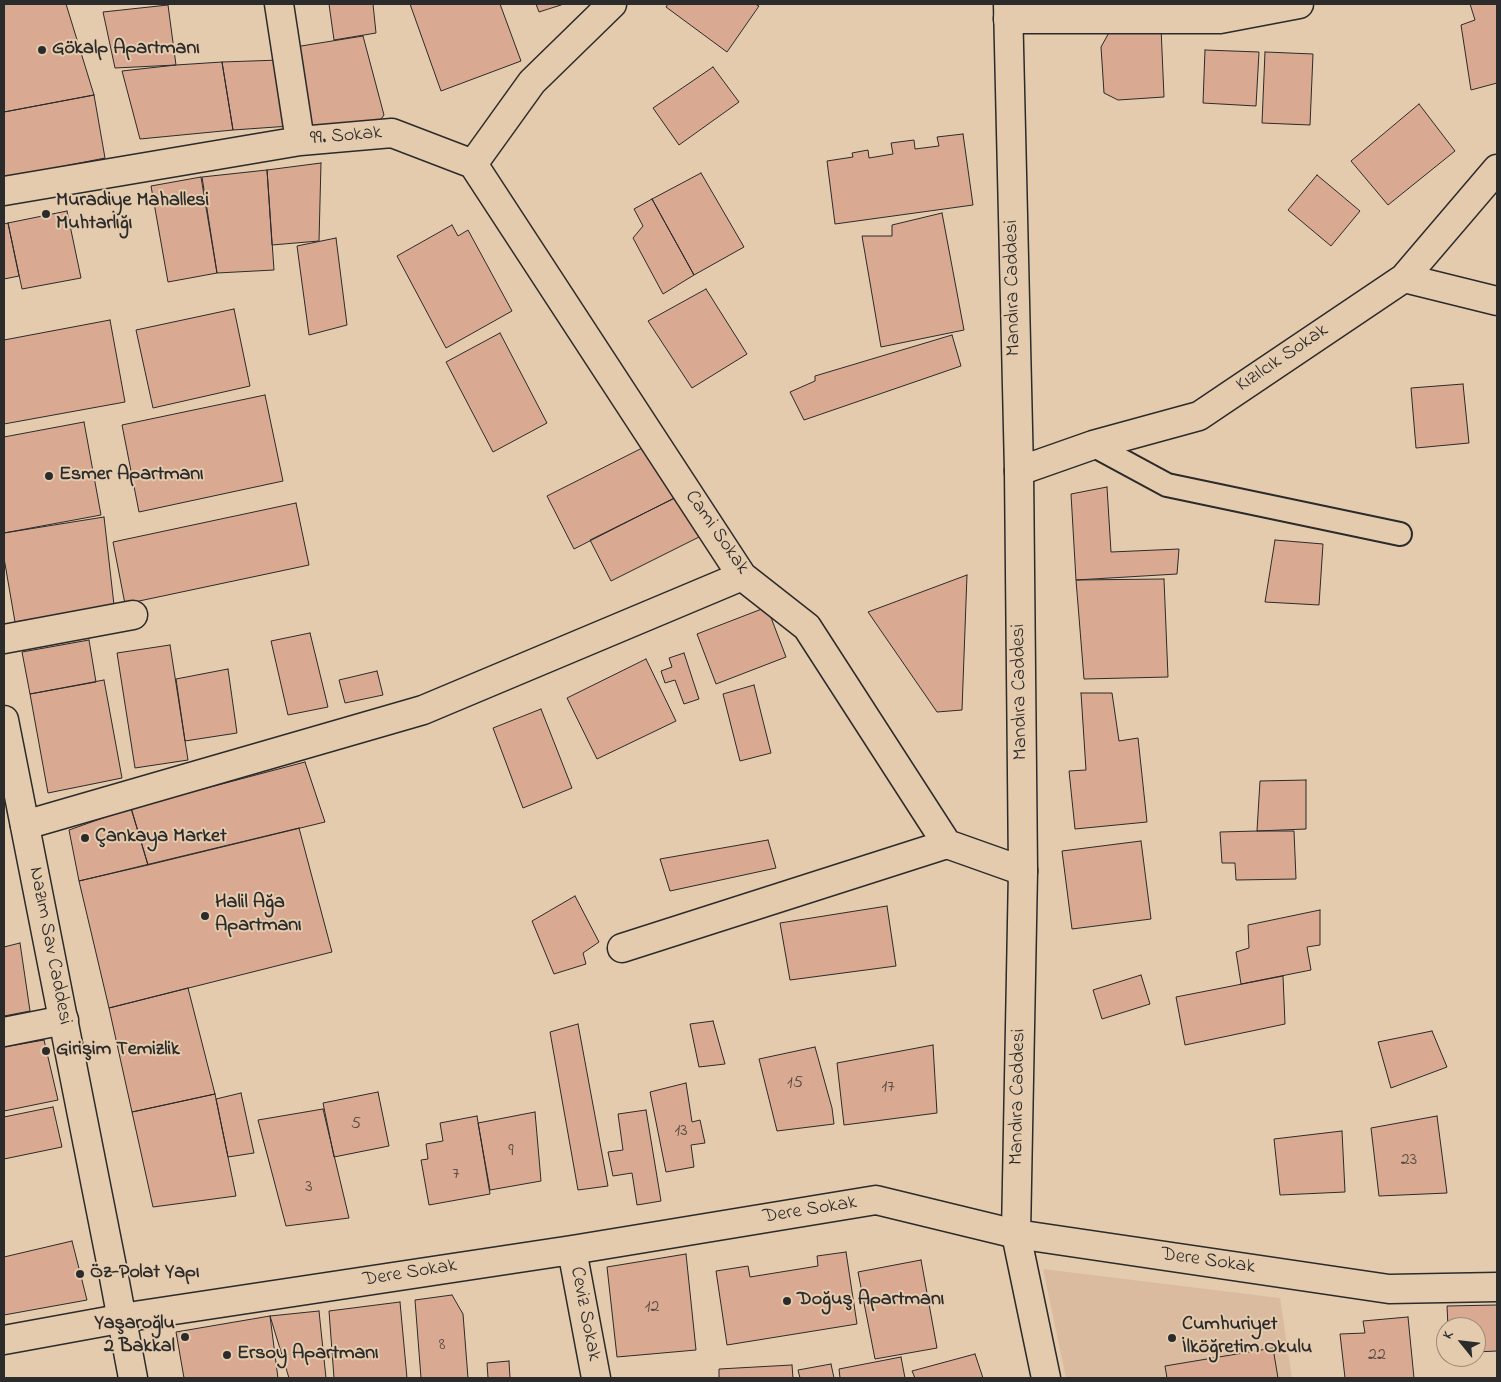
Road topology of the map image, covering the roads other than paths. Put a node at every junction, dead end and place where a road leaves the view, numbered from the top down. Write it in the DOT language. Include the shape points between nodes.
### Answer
graph roads {
  1 [pos="279,4"];
  2 [pos="612,4"];
  3 [pos="1299,4"];
  4 [pos="1008,12"];
  5 [pos="300,141"];
  6 [pos="473,164"];
  7 [pos="1497,169"];
  8 [pos="4,191"];
  9 [pos="1404,278"];
  10 [pos="1497,301"];
  11 [pos="1093,445"];
  12 [pos="1019,471"];
  13 [pos="1400,534"];
  14 [pos="742,576"];
  15 [pos="133,615"];
  16 [pos="4,639"];
  17 [pos="4,720"];
  18 [pos="25,825"];
  19 [pos="947,844"];
  20 [pos="1023,870"];
  21 [pos="622,948"];
  22 [pos="64,1020"];
  23 [pos="4,1032"];
  24 [pos="1016,1234"];
  25 [pos="572,1250"];
  26 [pos="1497,1287"];
  27 [pos="122,1318"];
  28 [pos="4,1340"];
  29 [pos="132,1378"];
  30 [pos="596,1378"];
  31 [pos="1046,1378"];
  1 -- 5 [label="street"];
  2 -- 6 [label="street" via="532,82"];
  3 -- 4 [label="street" via="1220,19"];
  4 -- 12 [label="street, Mandıra Caddesi"];
  5 -- 6 [label="street, 99. Sokak" via="392,133"];
  5 -- 8 [label="street, 99. Sokak"];
  6 -- 14 [label="street, Cami Sokak"];
  7 -- 9 [label="street, Kızılcık Sokak"];
  9 -- 10 [label="street"];
  9 -- 11 [label="street, Kızılcık Sokak" via="1199,416"];
  11 -- 12 [label="street, Kızılcık Sokak"];
  11 -- 13 [label="lane" via="1168,485"];
  12 -- 20 [label="street, Mandıra Caddesi"];
  14 -- 18 [label="street" via="423,710"];
  14 -- 19 [label="street, Cami Sokak" via="807,627"];
  15 -- 16 [label="street"];
  17 -- 18 [label="street, Nazım Sav Caddesi"];
  18 -- 22 [label="street, Nazım Sav Caddesi"];
  19 -- 20 [label="street"];
  19 -- 21 [label="street"];
  20 -- 24 [label="street, Mandıra Caddesi"];
  22 -- 23 [label="street"];
  22 -- 27 [label="street, Nazım Sav Caddesi"];
  24 -- 25 [label="street, Dere Sokak" via="876,1200"];
  24 -- 26 [label="street, Dere Sokak" via="1389,1289"];
  24 -- 31 [label="street, Mandıra Caddesi"];
  25 -- 27 [label="street, Dere Sokak"];
  25 -- 30 [label="street, Ceviz Sokak"];
  27 -- 28 [label="street, Dere Sokak"];
  27 -- 29 [label="street, Nazım Sav Caddesi"];
}
